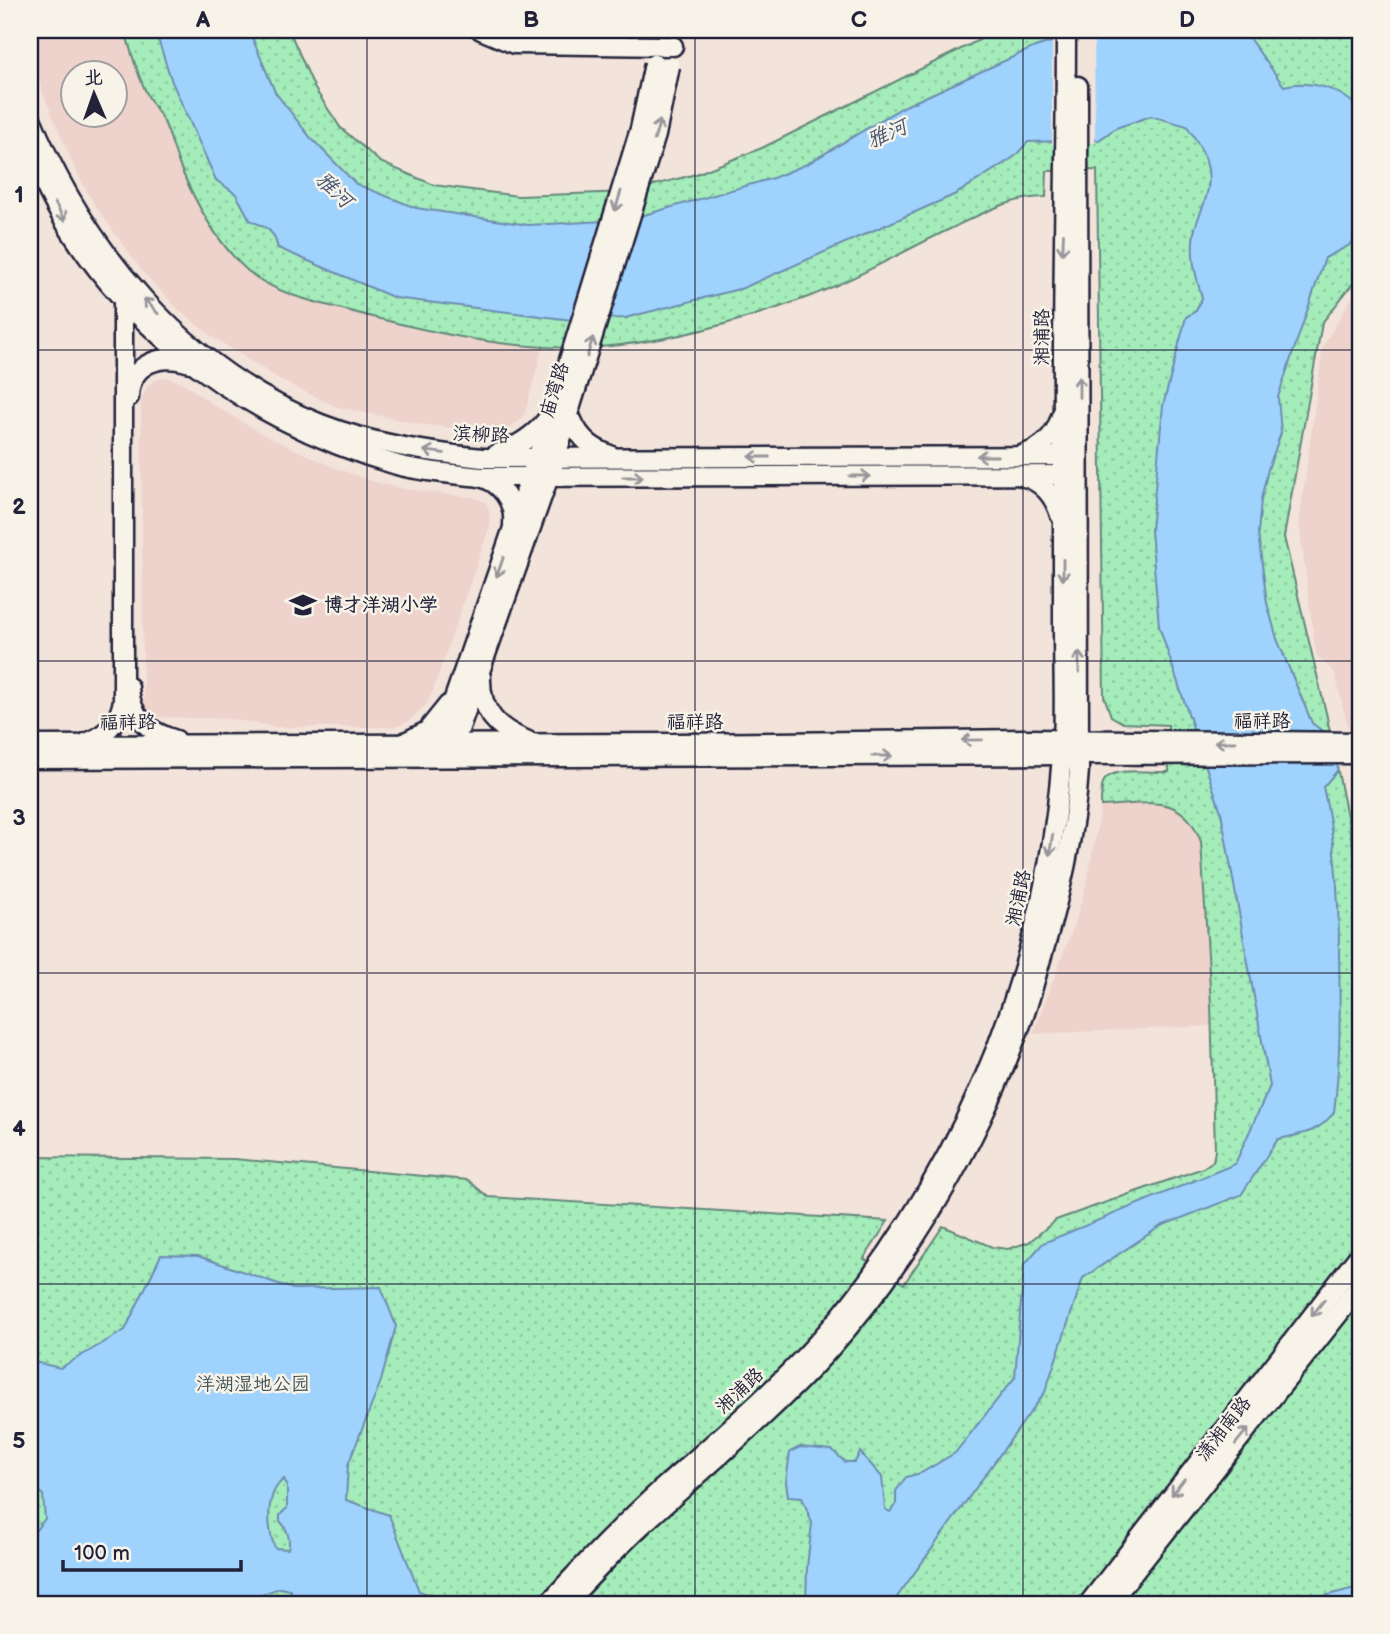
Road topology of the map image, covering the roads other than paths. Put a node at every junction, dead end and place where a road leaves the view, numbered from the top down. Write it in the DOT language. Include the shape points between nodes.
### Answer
graph roads {
  1 [pos="481,30"];
  2 [pos="489,30"];
  3 [pos="1066,30"];
  4 [pos="1078,30"];
  5 [pos="665,45"];
  6 [pos="30,116"];
  7 [pos="34,154"];
  8 [pos="1072,176"];
  9 [pos="123,299"];
  10 [pos="195,365"];
  11 [pos="1063,406"];
  12 [pos="561,411"];
  13 [pos="1017,456"];
  14 [pos="1071,456"];
  15 [pos="476,457"];
  16 [pos="556,457"];
  17 [pos="620,457"];
  18 [pos="537,458"];
  19 [pos="1017,475"];
  20 [pos="1071,475"];
  21 [pos="473,476"];
  22 [pos="539,477"];
  23 [pos="600,477"];
  24 [pos="522,528"];
  25 [pos="1063,530"];
  26 [pos="484,658"];
  27 [pos="457,690"];
  28 [pos="1072,693"];
  29 [pos="395,743"];
  30 [pos="535,743"];
  31 [pos="189,744"];
  32 [pos="30,745"];
  33 [pos="75,745"];
  34 [pos="1020,747"];
  35 [pos="1071,747"];
  36 [pos="1353,748"];
  37 [pos="1132,749"];
  38 [pos="447,750"];
  39 [pos="30,758"];
  40 [pos="1057,795"];
  41 [pos="1076,807"];
  42 [pos="1360,1255"];
  43 [pos="1360,1286"];
  44 [pos="548,1604"];
  45 [pos="565,1604"];
  46 [pos="1089,1604"];
  47 [pos="1108,1604"];
  1 -- 5 [label="main road" via="513,44"];
  2 -- 5 [label="main road" via="515,40"];
  3 -- 8 [label="main road, 湘浦路"];
  4 -- 8 [label="main road, 湘浦路"];
  5 -- 12 [label="main road, 庙湾路, bridge"];
  6 -- 7 [label="main road, 滨柳路"];
  7 -- 9 [label="main road, 滨柳路, one-way" via="44,183 73,233"];
  15 -- 7 [label="main road, 滨柳路, one-way" via="422,451 321,424 219,367 179,335 130,284"];
  8 -- 11 [label="main road, 湘浦路, one-way" via="1062,262"];
  14 -- 8 [label="main road, 湘浦路, one-way"];
  9 -- 10 [label="main road, 滨柳路"];
  9 -- 33 [label="main road" via="123,699 121,712 107,731"];
  10 -- 21 [label="main road, 滨柳路" via="267,412 355,451 399,465"];
  10 -- 31 [label="main road" via="174,359 153,363 135,374 129,392 131,703 151,730"];
  11 -- 13 [label="main road" via="1051,437"];
  11 -- 14 [label="main road, 湘浦路"];
  12 -- 15 [label="main road" via="528,439 498,454"];
  12 -- 16 [label="main road, 庙湾路"];
  12 -- 17 [label="main road" via="582,439"];
  12 -- 18 [label="main road, 庙湾路"];
  13 -- 14 [label="main road, 滨柳路"];
  13 -- 17 [label="main road, 滨柳路, one-way"];
  14 -- 20 [label="main road, 湘浦路"];
  15 -- 18 [label="main road, 滨柳路"];
  16 -- 17 [label="main road, 滨柳路"];
  16 -- 18 [label="main road, 滨柳路"];
  16 -- 22 [label="main road, 庙湾路"];
  18 -- 22 [label="main road, 庙湾路"];
  19 -- 20 [label="main road, 滨柳路"];
  23 -- 19 [label="main road, 滨柳路, one-way"];
  19 -- 25 [label="main road" via="1048,491"];
  20 -- 25 [label="main road, 湘浦路"];
  28 -- 20 [label="main road, 湘浦路, one-way"];
  21 -- 22 [label="main road, 滨柳路"];
  21 -- 24 [label="main road" via="487,479 504,493"];
  22 -- 23 [label="main road, 滨柳路"];
  22 -- 24 [label="main road, 庙湾路"];
  23 -- 24 [label="main road" via="568,484 550,494"];
  24 -- 26 [label="main road, 庙湾路"];
  24 -- 27 [label="main road, 庙湾路, one-way"];
  25 -- 28 [label="main road, 湘浦路, one-way"];
  26 -- 30 [label="main road" via="481,686 489,715 500,727"];
  26 -- 38 [label="main road, 庙湾路"];
  27 -- 29 [label="main road" via="427,731"];
  27 -- 38 [label="main road, 庙湾路"];
  28 -- 34 [label="main road" via="1048,727"];
  28 -- 35 [label="main road, 湘浦路"];
  28 -- 37 [label="main road" via="1099,729"];
  29 -- 31 [label="main road, 福祥路"];
  29 -- 38 [label="main road, 福祥路"];
  34 -- 30 [label="main road, 福祥路, one-way"];
  30 -- 38 [label="main road, 福祥路"];
  31 -- 33 [label="main road, 福祥路"];
  32 -- 33 [label="main road, 福祥路"];
  34 -- 35 [label="main road, 福祥路"];
  38 -- 34 [label="main road, 福祥路, one-way"];
  34 -- 40 [label="main road" via="1048,766"];
  35 -- 37 [label="main road, 福祥路"];
  35 -- 40 [label="main road, 湘浦路"];
  35 -- 41 [label="main road, 湘浦路"];
  36 -- 37 [label="main road, 福祥路"];
  37 -- 41 [label="main road" via="1094,768"];
  38 -- 39 [label="main road, 福祥路"];
  40 -- 44 [label="main road, 湘浦路, one-way" via="1039,909 1010,1016 950,1152 898,1239 841,1316 787,1376 619,1530"];
  41 -- 45 [label="main road, 湘浦路" via="1067,865 1021,1024 965,1150 923,1224 826,1353 777,1404 640,1526"];
  42 -- 46 [label="main road, 潇湘南路, one-way"];
  47 -- 43 [label="main road, 潇湘南路, one-way"];
}
